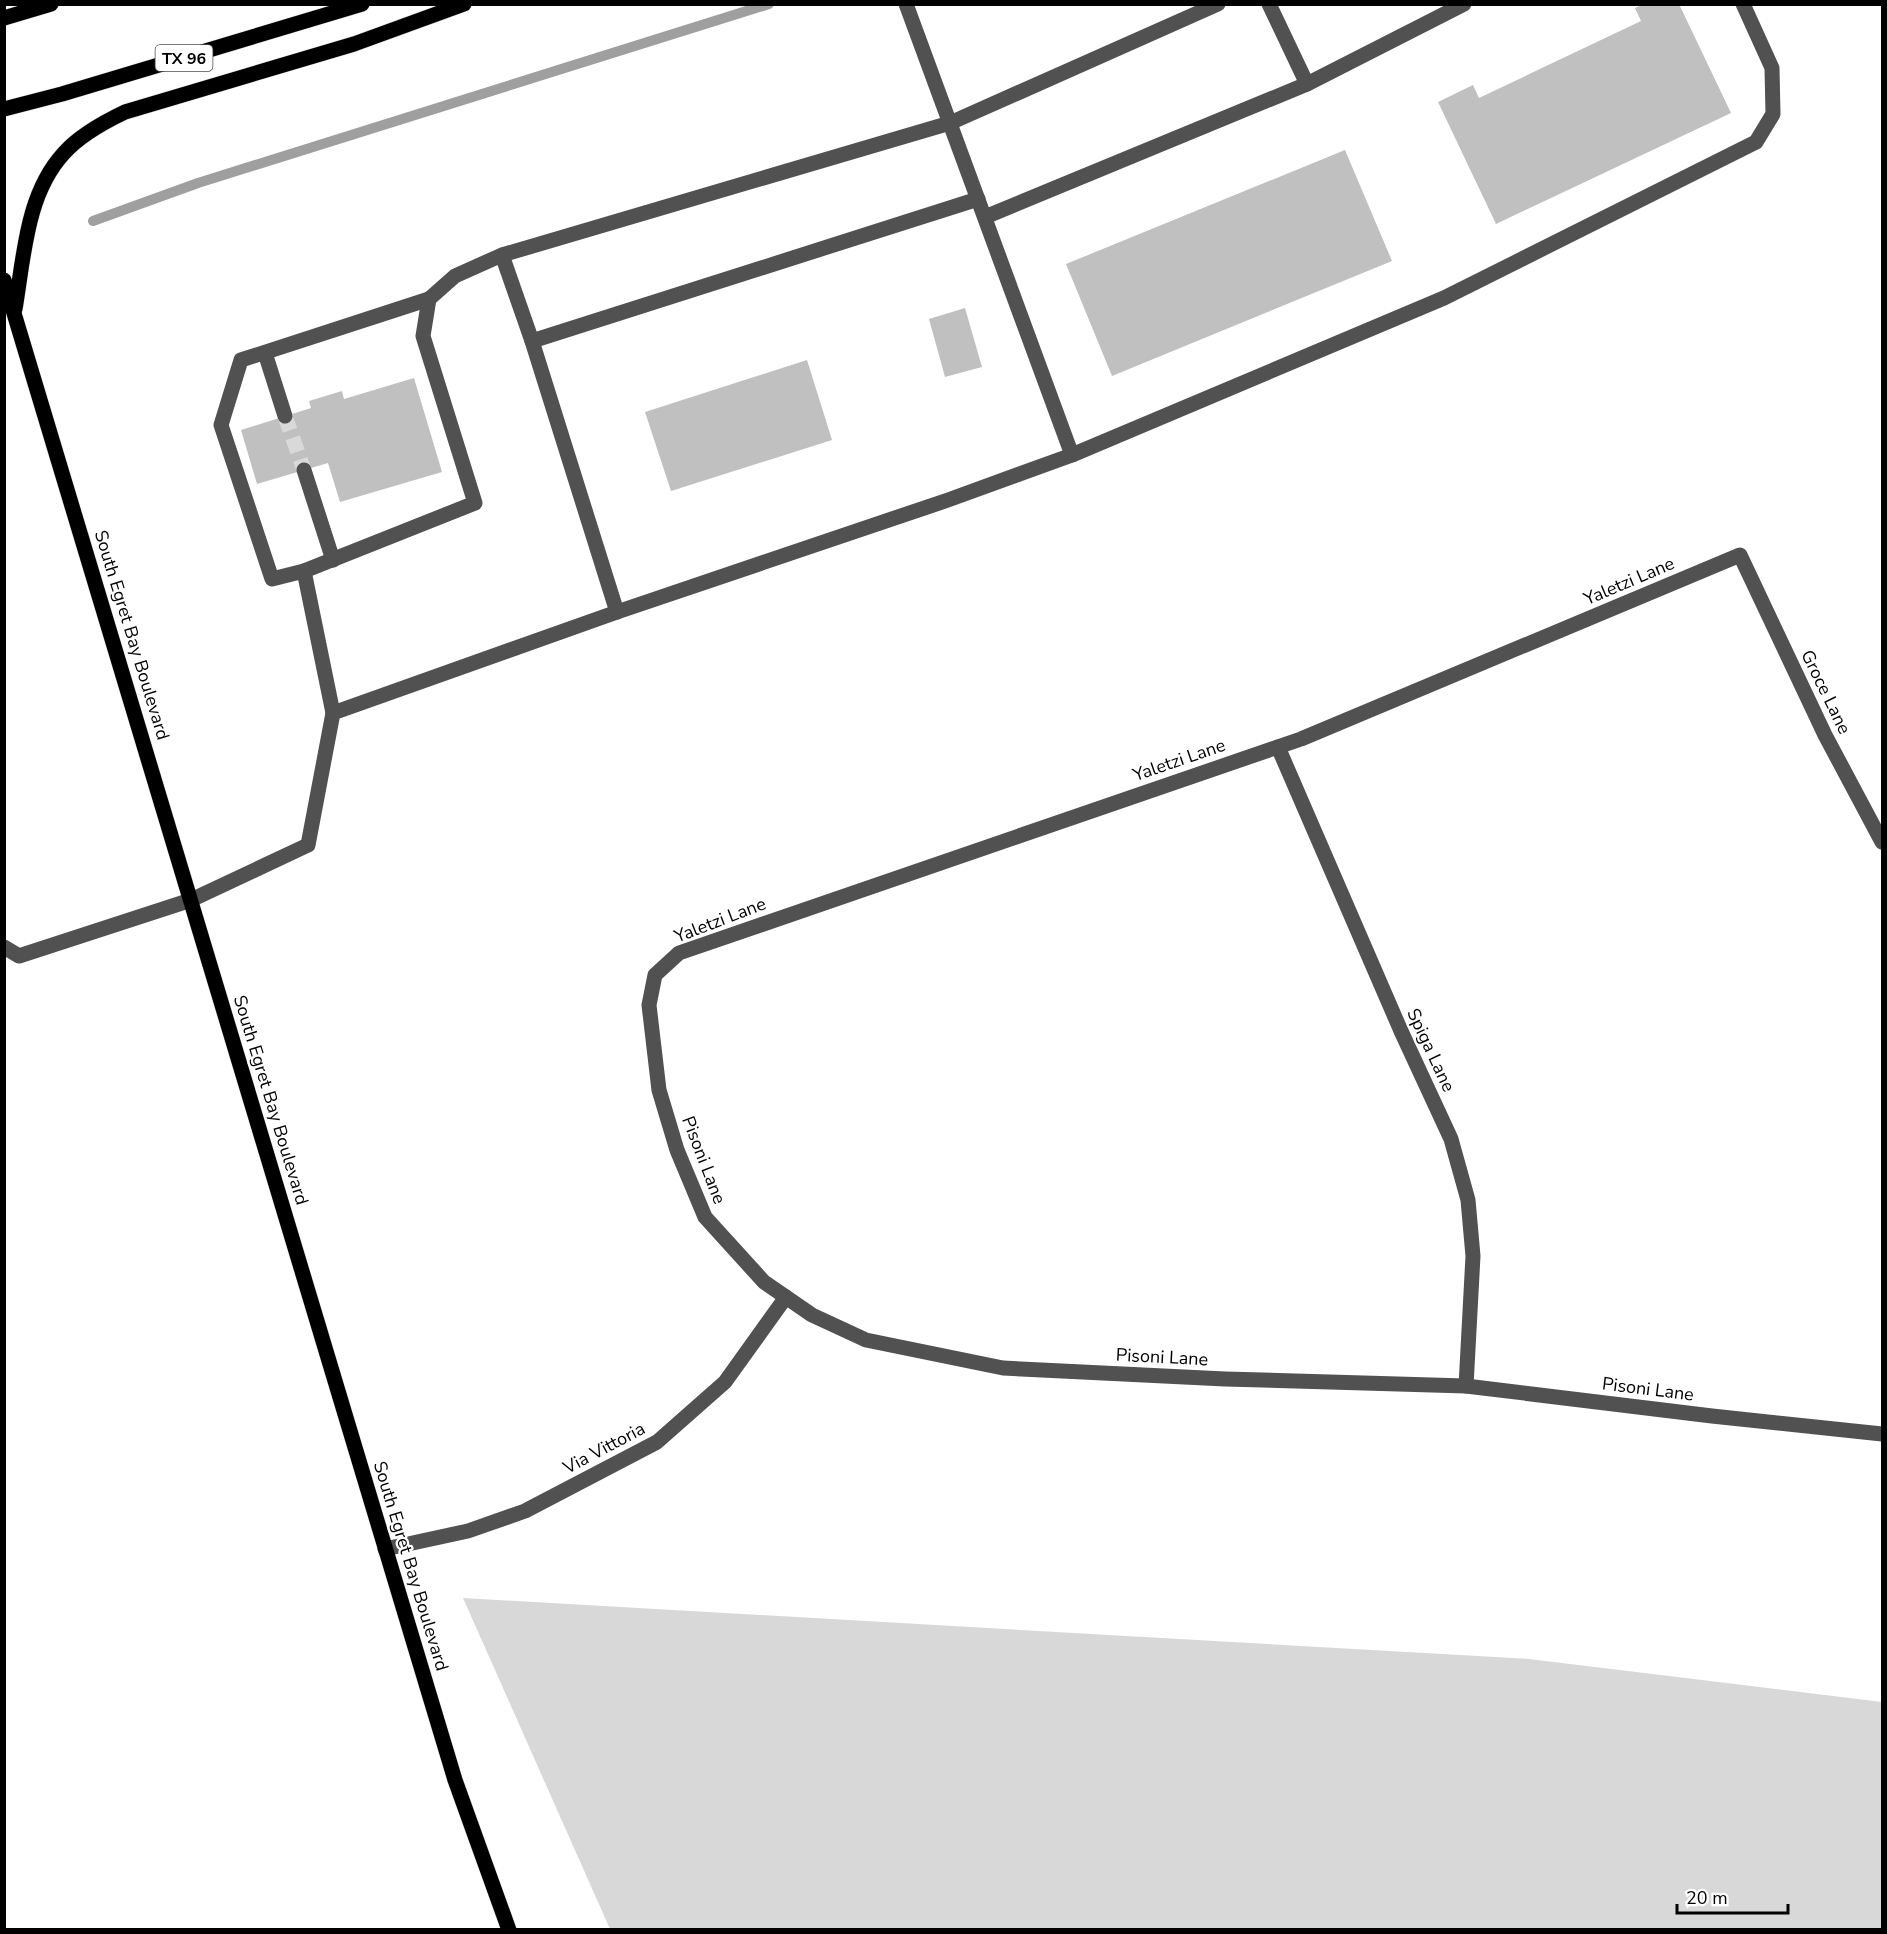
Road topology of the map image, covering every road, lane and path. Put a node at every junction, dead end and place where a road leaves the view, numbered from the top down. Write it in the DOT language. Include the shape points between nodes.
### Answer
graph roads {
  1 [pos="51,4"];
  2 [pos="362,4"];
  3 [pos="464,4"];
  4 [pos="906,4"];
  5 [pos="1218,4"];
  6 [pos="1269,4"];
  7 [pos="1464,4"];
  8 [pos="1743,4"];
  9 [pos="4,18"];
  10 [pos="1307,84"];
  11 [pos="4,109"];
  12 [pos="950,123"];
  13 [pos="978,199"];
  14 [pos="985,217"];
  15 [pos="502,255"];
  16 [pos="4,280"];
  17 [pos="429,299"];
  18 [pos="4,300"];
  19 [pos="15,312"];
  20 [pos="532,341"];
  21 [pos="265,353"];
  22 [pos="285,416"];
  23 [pos="1072,454"];
  24 [pos="304,470"];
  25 [pos="1740,555"];
  26 [pos="333,560"];
  27 [pos="304,571"];
  28 [pos="617,612"];
  29 [pos="333,712"];
  30 [pos="1278,747"];
  31 [pos="1882,842"];
  32 [pos="191,900"];
  33 [pos="4,947"];
  34 [pos="649,1005"];
  35 [pos="786,1297"];
  36 [pos="1466,1386"];
  37 [pos="1882,1434"];
  38 [pos="385,1549"];
  39 [pos="509,1929"];
  1 -- 9 [label="main road"];
  2 -- 11 [label="main road, TX 96"];
  3 -- 19 [label="main road" via="354,44 107,120 64,153 39,193 26,239"];
  4 -- 12 [label="street"];
  5 -- 12 [label="street"];
  6 -- 10 [label="street"];
  7 -- 10 [label="street"];
  8 -- 23 [label="street" via="1772,68 1773,114 1756,142 1444,298"];
  10 -- 14 [label="street"];
  12 -- 13 [label="street"];
  12 -- 15 [label="street"];
  13 -- 14 [label="street"];
  13 -- 20 [label="street"];
  14 -- 23 [label="street"];
  15 -- 17 [label="street" via="455,276"];
  15 -- 20 [label="street"];
  16 -- 19 [label="main road, South Egret Bay Boulevard"];
  17 -- 21 [label="street"];
  17 -- 26 [label="street" via="423,336 475,503"];
  18 -- 19 [label="main road"];
  19 -- 32 [label="main road, South Egret Bay Boulevard"];
  20 -- 28 [label="street"];
  21 -- 22 [label="street"];
  21 -- 27 [label="street" via="241,360 221,425 272,579"];
  23 -- 28 [label="street"];
  24 -- 26 [label="street"];
  25 -- 30 [label="street, Yaletzi Lane"];
  25 -- 31 [label="street, Groce Lane" via="1825,735"];
  26 -- 27 [label="street"];
  27 -- 29 [label="street"];
  28 -- 29 [label="street"];
  29 -- 32 [label="street" via="308,845"];
  30 -- 34 [label="street, Yaletzi Lane" via="679,953 655,975"];
  30 -- 36 [label="street, Spiga Lane" via="1451,1139 1468,1200 1473,1256"];
  32 -- 33 [label="street" via="19,956"];
  32 -- 38 [label="main road, South Egret Bay Boulevard"];
  34 -- 35 [label="street, Pisoni Lane" via="659,1090 677,1150 705,1217 764,1282"];
  35 -- 36 [label="street, Pisoni Lane" via="812,1315 866,1340 1003,1368"];
  35 -- 38 [label="street, Via Vittoria" via="725,1382 657,1442 525,1511 468,1531"];
  36 -- 37 [label="street, Pisoni Lane"];
  38 -- 39 [label="main road, South Egret Bay Boulevard" via="454,1780"];
}
